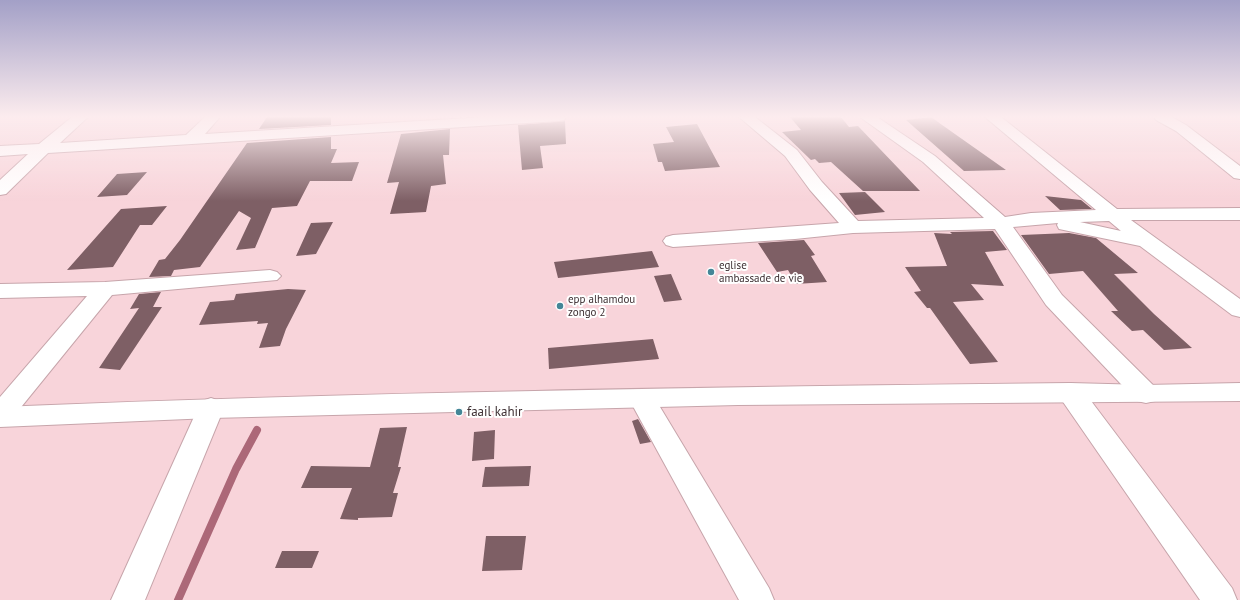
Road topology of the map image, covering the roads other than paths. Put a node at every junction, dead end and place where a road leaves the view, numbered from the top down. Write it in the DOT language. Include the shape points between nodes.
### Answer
graph roads {
  1 [pos="48,145"];
  2 [pos="99,145"];
  3 [pos="782,145"];
  4 [pos="908,145"];
  5 [pos="1026,145"];
  6 [pos="1203,145"];
  7 [pos="44,148"];
  8 [pos="0,151"];
  9 [pos="1240,174"];
  10 [pos="0,190"];
  11 [pos="1240,214"];
  12 [pos="1112,215"];
  13 [pos="1031,218"];
  14 [pos="1001,223"];
  15 [pos="854,227"];
  16 [pos="673,240"];
  17 [pos="1145,241"];
  18 [pos="270,276"];
  19 [pos="105,289"];
  20 [pos="0,291"];
  21 [pos="1240,310"];
  22 [pos="1070,392"];
  23 [pos="1240,392"];
  24 [pos="1146,394"];
  25 [pos="642,399"];
  26 [pos="211,408"];
  27 [pos="0,416"];
  28 [pos="128,600"];
  29 [pos="757,600"];
  30 [pos="1220,600"];
  1 -- 7 [label="street"];
  2 -- 7 [label="street"];
  3 -- 15 [label="street" via="791,152 816,186"];
  4 -- 14 [label="street" via="929,159"];
  5 -- 12 [label="street"];
  6 -- 9 [label="street"];
  7 -- 8 [label="street"];
  7 -- 10 [label="street"];
  11 -- 12 [label="street"];
  12 -- 13 [label="street"];
  12 -- 17 [label="street"];
  13 -- 14 [label="street"];
  13 -- 17 [label="street"];
  14 -- 15 [label="street"];
  14 -- 24 [label="street" via="1054,300"];
  15 -- 16 [label="street"];
  17 -- 21 [label="street"];
  18 -- 19 [label="street"];
  19 -- 20 [label="street"];
  19 -- 27 [label="street"];
  22 -- 24 [label="street"];
  22 -- 25 [label="street"];
  22 -- 30 [label="street"];
  23 -- 24 [label="street"];
  25 -- 26 [label="street"];
  25 -- 29 [label="street"];
  26 -- 27 [label="street"];
  26 -- 28 [label="street"];
}
